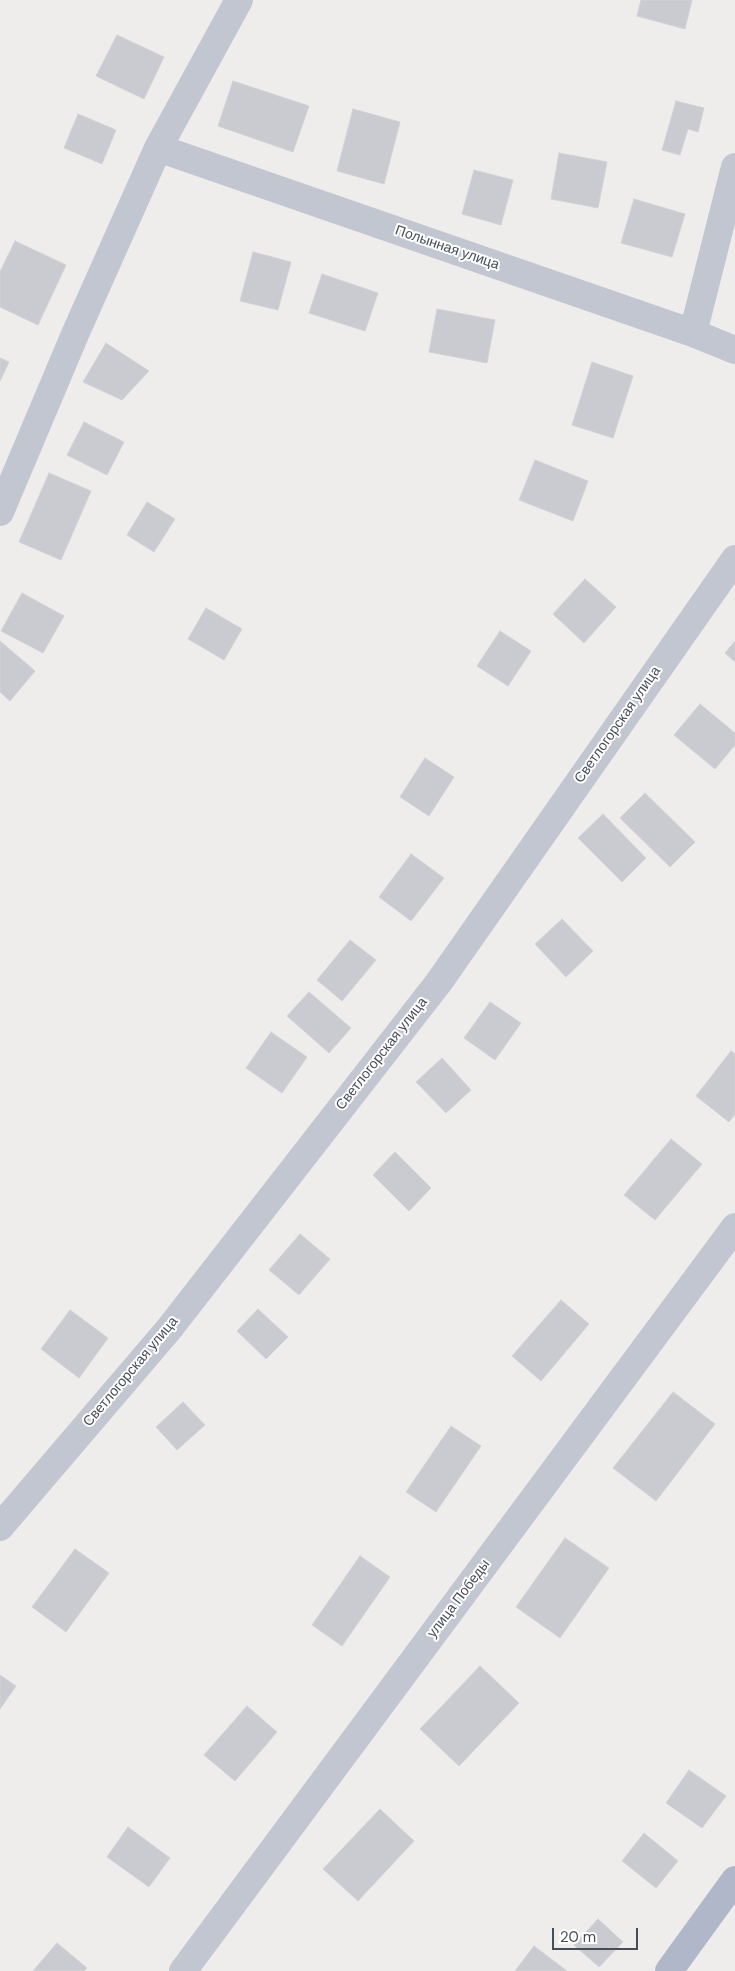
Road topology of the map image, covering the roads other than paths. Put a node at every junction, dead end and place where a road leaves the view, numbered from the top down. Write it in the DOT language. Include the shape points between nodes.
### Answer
graph roads {
  1 [pos="239,0"];
  2 [pos="158,148"];
  3 [pos="735,167"];
  4 [pos="693,333"];
  5 [pos="735,350"];
  6 [pos="0,512"];
  7 [pos="735,559"];
  8 [pos="735,1227"];
  9 [pos="0,1527"];
  10 [pos="735,1880"];
  11 [pos="183,1971"];
  12 [pos="668,1971"];
  1 -- 2 [label="street"];
  2 -- 4 [label="street, Полынная улица"];
  2 -- 6 [label="street"];
  3 -- 4 [label="street"];
  4 -- 5 [label="street, Полынная улица"];
  7 -- 9 [label="street, Светлогорская улица" via="439,982 169,1329"];
  8 -- 11 [label="street, улица Победы"];
  10 -- 12 [label="main road"];
}
